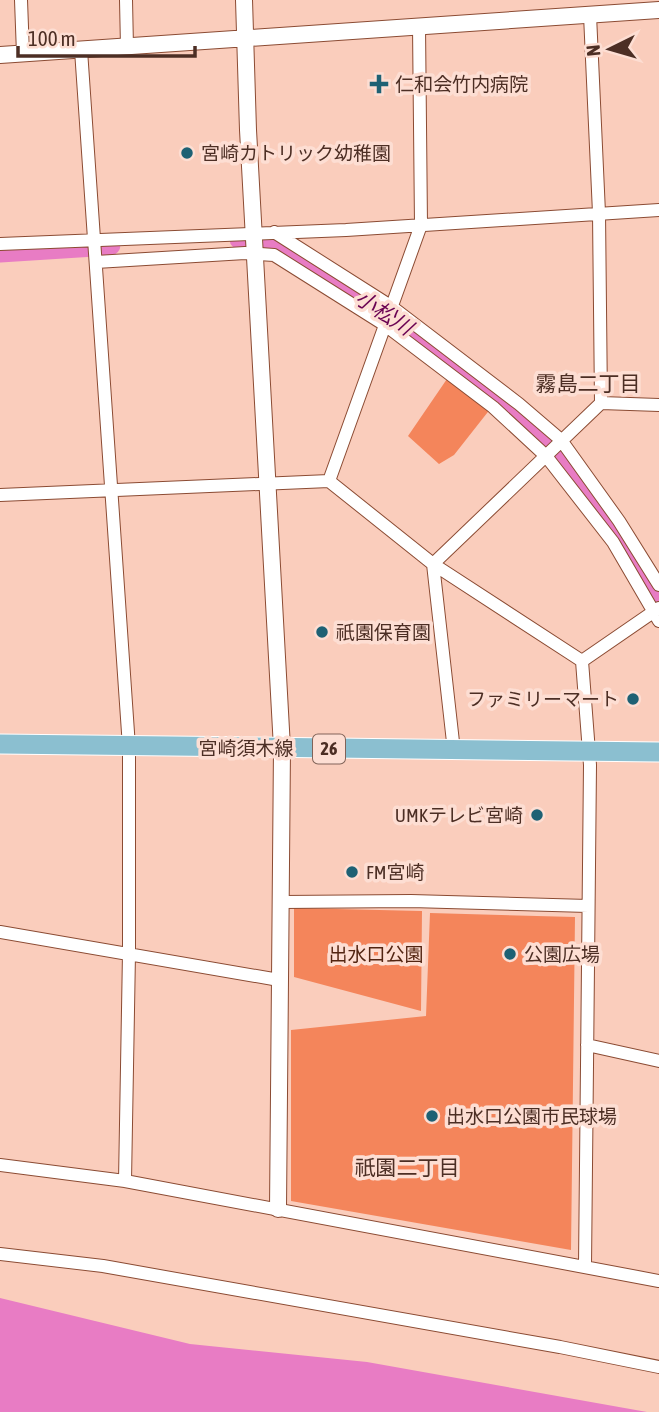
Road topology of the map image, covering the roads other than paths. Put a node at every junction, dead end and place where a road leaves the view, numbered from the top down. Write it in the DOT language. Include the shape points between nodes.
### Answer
graph roads {
  1 [pos="21,0"];
  2 [pos="126,0"];
  3 [pos="244,0"];
  4 [pos="659,10"];
  5 [pos="590,15"];
  6 [pos="419,26"];
  7 [pos="245,38"];
  8 [pos="127,47"];
  9 [pos="81,50"];
  10 [pos="23,54"];
  11 [pos="0,55"];
  12 [pos="659,210"];
  13 [pos="599,213"];
  14 [pos="421,225"];
  15 [pos="274,232"];
  16 [pos="255,233"];
  17 [pos="94,239"];
  18 [pos="0,244"];
  19 [pos="256,254"];
  20 [pos="96,262"];
  21 [pos="389,316"];
  22 [pos="601,403"];
  23 [pos="659,405"];
  24 [pos="561,440"];
  25 [pos="546,456"];
  26 [pos="329,481"];
  27 [pos="268,484"];
  28 [pos="111,491"];
  29 [pos="0,495"];
  30 [pos="433,564"];
  31 [pos="659,585"];
  32 [pos="657,614"];
  33 [pos="582,661"];
  34 [pos="0,744"];
  35 [pos="129,747"];
  36 [pos="282,748"];
  37 [pos="454,751"];
  38 [pos="588,751"];
  39 [pos="659,752"];
  40 [pos="282,902"];
  41 [pos="588,906"];
  42 [pos="0,932"];
  43 [pos="129,953"];
  44 [pos="279,980"];
  45 [pos="587,1045"];
  46 [pos="659,1061"];
  47 [pos="0,1165"];
  48 [pos="125,1181"];
  49 [pos="278,1209"];
  50 [pos="0,1254"];
  51 [pos="585,1266"];
  52 [pos="659,1281"];
  53 [pos="659,1367"];
  1 -- 10 [label="street"];
  2 -- 8 [label="street"];
  3 -- 7 [label="street"];
  4 -- 5 [label="street"];
  5 -- 6 [label="street"];
  5 -- 13 [label="street"];
  6 -- 7 [label="street"];
  6 -- 14 [label="street"];
  7 -- 8 [label="street"];
  7 -- 16 [label="street"];
  8 -- 9 [label="street"];
  9 -- 10 [label="street"];
  9 -- 17 [label="street"];
  10 -- 11 [label="street"];
  12 -- 13 [label="street"];
  13 -- 14 [label="street"];
  13 -- 22 [label="street"];
  14 -- 15 [label="street"];
  14 -- 21 [label="street"];
  15 -- 16 [label="street"];
  15 -- 21 [label="street"];
  16 -- 17 [label="street"];
  16 -- 19 [label="street"];
  17 -- 18 [label="street"];
  17 -- 20 [label="street"];
  19 -- 20 [label="street"];
  19 -- 21 [label="street" via="274,255"];
  19 -- 27 [label="street"];
  20 -- 28 [label="street"];
  21 -- 24 [label="street" via="519,404"];
  21 -- 25 [label="street"];
  21 -- 26 [label="street"];
  22 -- 23 [label="street"];
  22 -- 24 [label="street"];
  24 -- 25 [label="street"];
  24 -- 31 [label="street"];
  25 -- 30 [label="street"];
  25 -- 32 [label="street" via="613,541"];
  26 -- 27 [label="street"];
  26 -- 30 [label="street"];
  27 -- 28 [label="street"];
  27 -- 36 [label="street"];
  28 -- 29 [label="street"];
  28 -- 35 [label="street"];
  30 -- 33 [label="street"];
  30 -- 37 [label="street"];
  32 -- 33 [label="street"];
  33 -- 38 [label="street"];
  34 -- 35 [label="main road, 宮崎須木線 / 26"];
  35 -- 36 [label="main road, 宮崎須木線 / 26"];
  35 -- 43 [label="street"];
  36 -- 37 [label="main road, 宮崎須木線 / 26"];
  36 -- 40 [label="street"];
  37 -- 38 [label="main road, 宮崎須木線 / 26"];
  38 -- 39 [label="main road, 宮崎須木線 / 26"];
  38 -- 41 [label="street"];
  40 -- 41 [label="street"];
  40 -- 44 [label="street"];
  41 -- 45 [label="street"];
  42 -- 43 [label="street"];
  43 -- 44 [label="street"];
  43 -- 48 [label="street"];
  44 -- 49 [label="street"];
  45 -- 46 [label="street"];
  45 -- 51 [label="street"];
  47 -- 48 [label="street"];
  48 -- 49 [label="street"];
  49 -- 51 [label="street"];
  50 -- 53 [label="street" via="117,1268"];
  51 -- 52 [label="street"];
}
